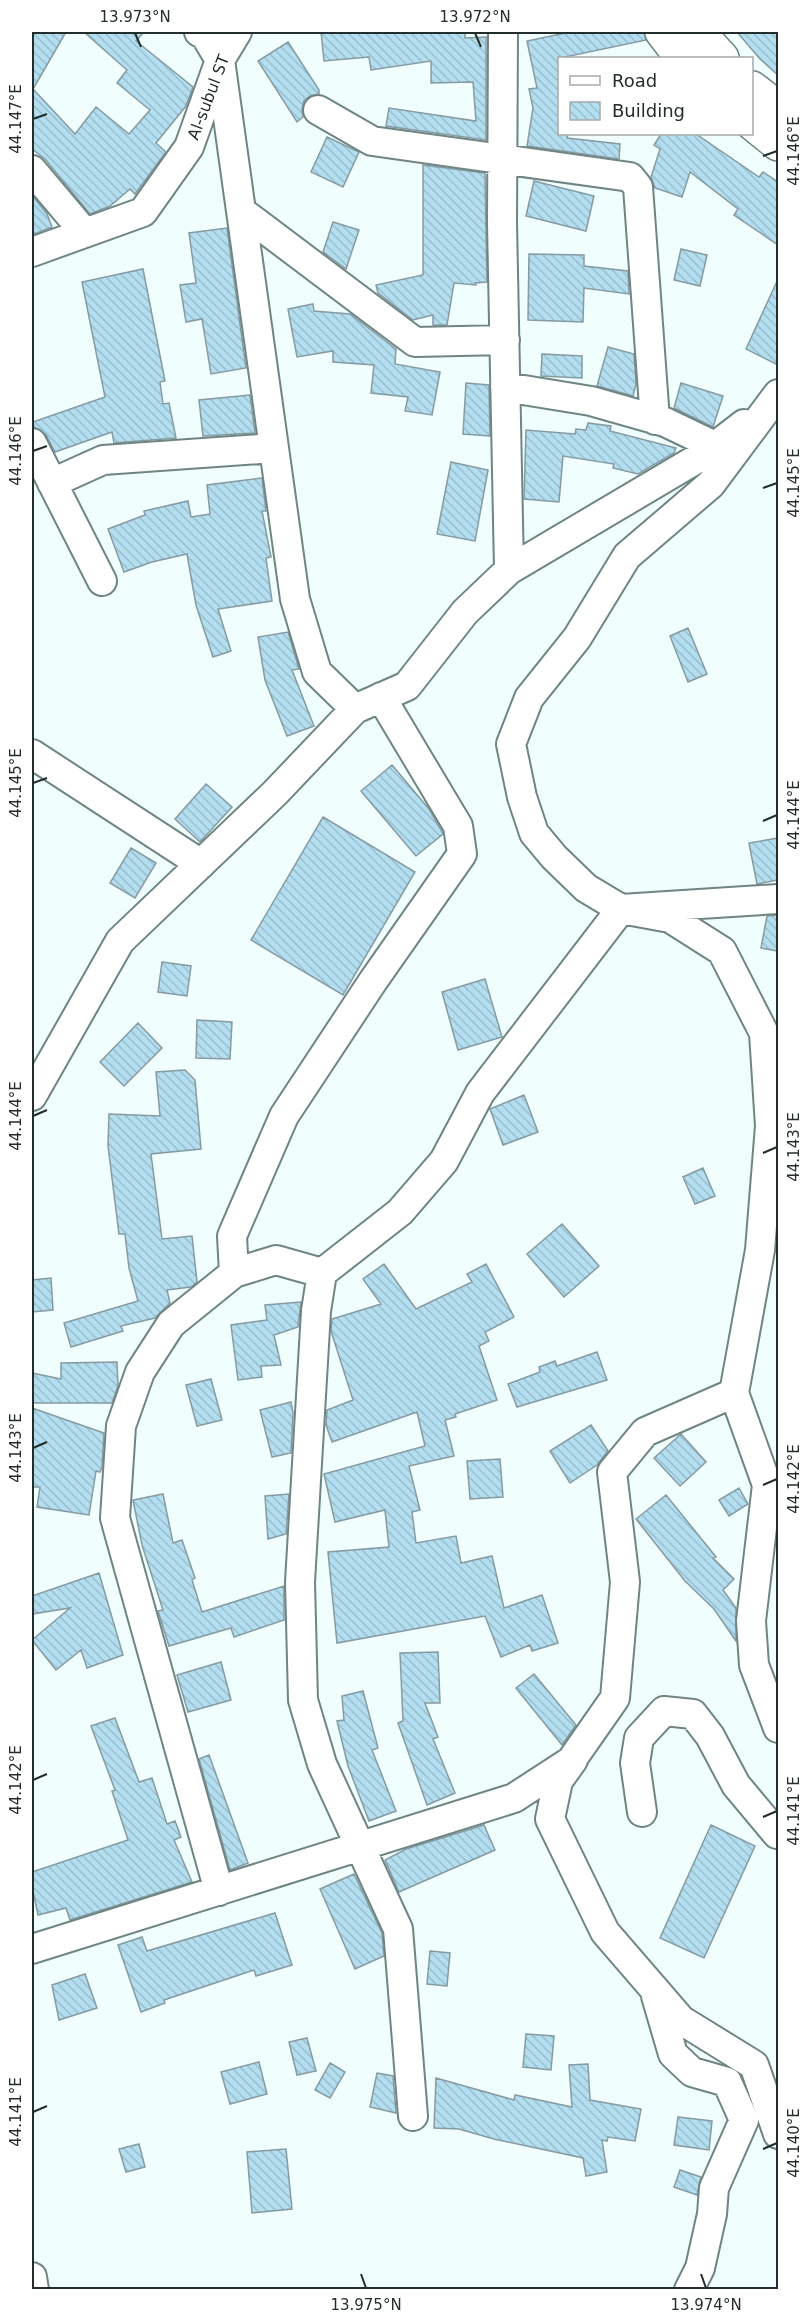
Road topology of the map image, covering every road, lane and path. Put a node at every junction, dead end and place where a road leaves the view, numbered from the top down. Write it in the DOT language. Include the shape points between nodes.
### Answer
graph roads {
  1 [pos="199,32"];
  2 [pos="237,32"];
  3 [pos="502,32"];
  4 [pos="662,32"];
  5 [pos="698,32"];
  6 [pos="681,57"];
  7 [pos="721,57"];
  8 [pos="220,60"];
  9 [pos="753,89"];
  10 [pos="778,108"];
  11 [pos="318,110"];
  12 [pos="753,124"];
  13 [pos="778,144"];
  14 [pos="502,158"];
  15 [pos="32,170"];
  16 [pos="241,211"];
  17 [pos="85,233"];
  18 [pos="32,252"];
  19 [pos="505,340"];
  20 [pos="505,387"];
  21 [pos="776,397"];
  22 [pos="656,420"];
  23 [pos="32,443"];
  24 [pos="715,446"];
  25 [pos="274,448"];
  26 [pos="52,483"];
  27 [pos="509,570"];
  28 [pos="102,581"];
  29 [pos="381,698"];
  30 [pos="355,709"];
  31 [pos="32,754"];
  32 [pos="201,864"];
  33 [pos="778,899"];
  34 [pos="621,909"];
  35 [pos="32,1096"];
  36 [pos="234,1273"];
  37 [pos="322,1273"];
  38 [pos="734,1394"];
  39 [pos="773,1493"];
  40 [pos="615,1698"];
  41 [pos="778,1728"];
  42 [pos="642,1812"];
  43 [pos="778,1835"];
  44 [pos="360,1846"];
  45 [pos="219,1890"];
  46 [pos="32,1949"];
  47 [pos="654,1988"];
  48 [pos="414,2116"];
  49 [pos="778,2134"];
  50 [pos="32,2277"];
  51 [pos="34,2289"];
  52 [pos="689,2289"];
  1 -- 8 [label="street"];
  2 -- 8 [label="street, Al-subul ST"];
  3 -- 14 [label="street"];
  4 -- 6 [label="main road"];
  5 -- 7 [label="main road"];
  8 -- 16 [label="street"];
  8 -- 17 [label="street, Al-subul ST" via="189,147 142,212"];
  9 -- 10 [label="main road"];
  11 -- 14 [label="street" via="372,141"];
  12 -- 13 [label="main road"];
  14 -- 19 [label="street"];
  14 -- 22 [label="street" via="630,177 635,181"];
  15 -- 17 [label="street"];
  16 -- 19 [label="street" via="415,342"];
  16 -- 25 [label="street"];
  17 -- 18 [label="street, Al-subul ST"];
  19 -- 20 [label="street"];
  20 -- 22 [label="street" via="591,401"];
  20 -- 27 [label="street"];
  21 -- 24 [label="street"];
  21 -- 34 [label="street" via="711,484 627,556 577,638 529,698 510,744 534,833 586,888"];
  22 -- 24 [label="street"];
  23 -- 26 [label="street"];
  24 -- 27 [label="street"];
  25 -- 26 [label="street" via="103,460"];
  25 -- 30 [label="street" via="295,599 317,672"];
  26 -- 28 [label="street"];
  27 -- 29 [label="street" via="465,612 408,686"];
  29 -- 30 [label="street"];
  29 -- 36 [label="street" via="458,826 462,854 284,1116 232,1236"];
  30 -- 32 [label="street"];
  31 -- 32 [label="street"];
  32 -- 35 [label="street" via="120,941"];
  33 -- 34 [label="street"];
  34 -- 37 [label="street" via="480,1093 444,1161 400,1212"];
  34 -- 38 [label="street" via="670,918 722,951 764,1033 770,1126 761,1228"];
  36 -- 37 [label="street" via="276,1260"];
  36 -- 45 [label="street" via="171,1324 140,1371 121,1426 115,1518"];
  37 -- 44 [label="street" via="316,1311 300,1582 303,1700 322,1764"];
  38 -- 39 [label="street"];
  38 -- 40 [label="street" via="645,1432 612,1472 625,1582"];
  39 -- 41 [label="street" via="751,1631 754,1665"];
  40 -- 44 [label="street" via="571,1761 513,1798"];
  40 -- 47 [label="street" via="558,1781 550,1819 605,1932"];
  42 -- 43 [label="street" via="635,1763 639,1738 664,1711 693,1714 710,1736 736,1785"];
  44 -- 45 [label="street"];
  44 -- 48 [label="street" via="398,1929"];
  45 -- 46 [label="street"];
  47 -- 49 [label="street" via="681,2020 754,2065"];
  47 -- 52 [label="street" via="673,2054 692,2072 727,2082 744,2120 714,2188 700,2268"];
  50 -- 51 [label="street"];
}
